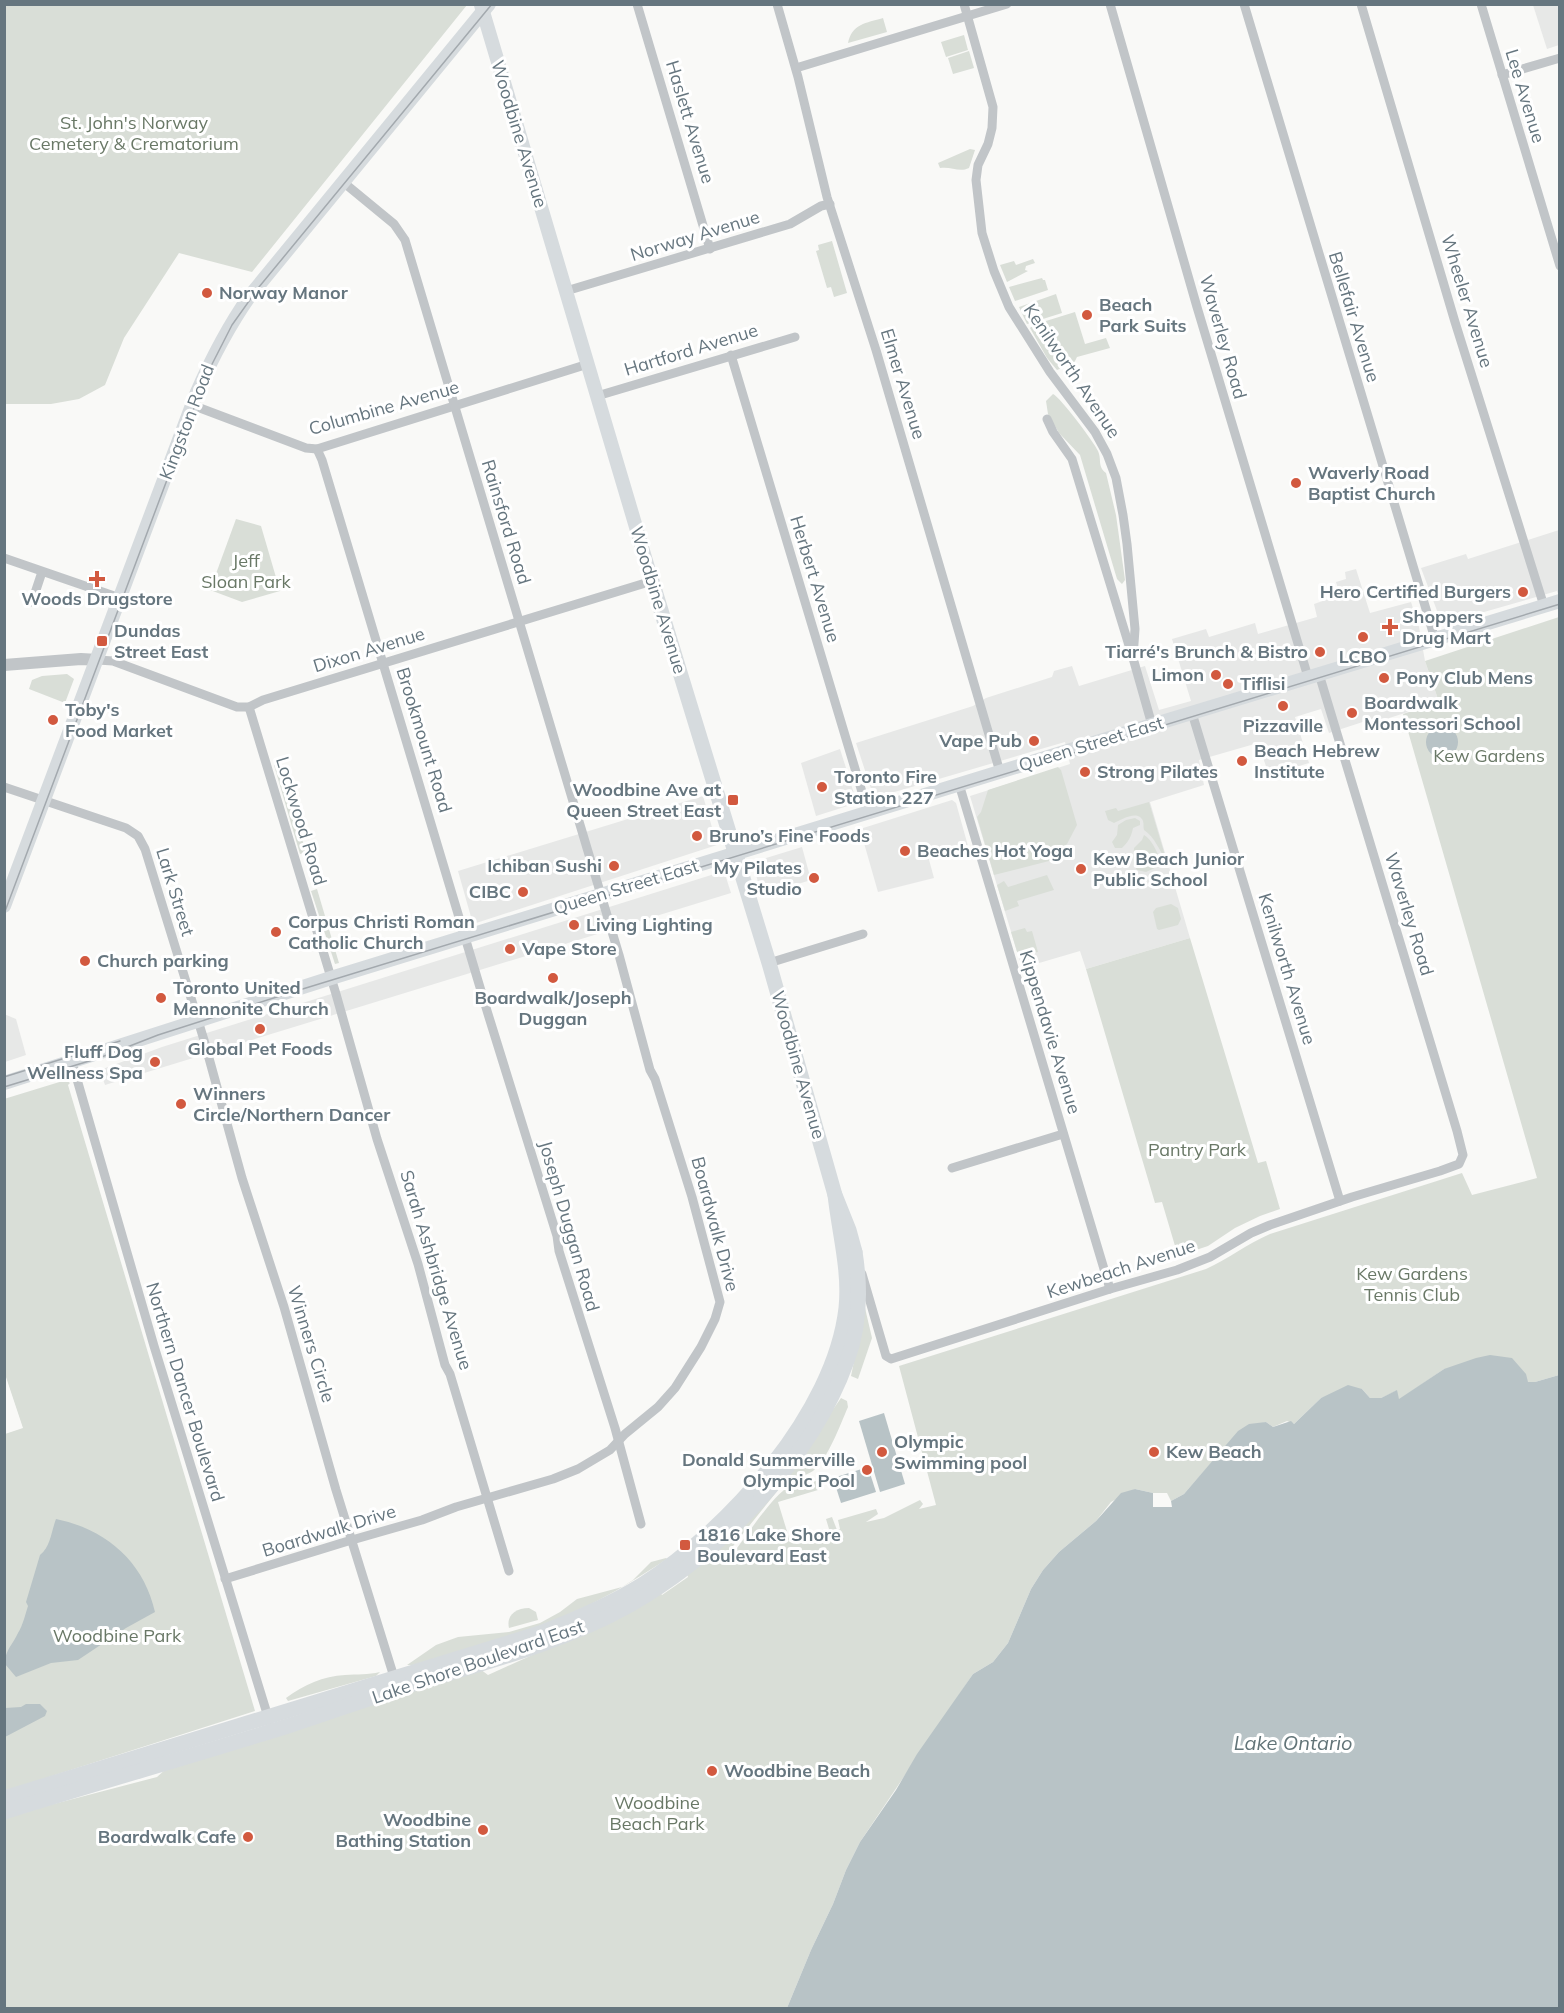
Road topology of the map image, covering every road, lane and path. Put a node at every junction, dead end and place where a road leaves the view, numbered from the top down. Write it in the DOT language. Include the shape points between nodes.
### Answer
graph roads {
  1 [pos="637,4"];
  2 [pos="777,4"];
  3 [pos="964,4"];
  4 [pos="1007,4"];
  5 [pos="1110,4"];
  6 [pos="1244,4"];
  7 [pos="1361,4"];
  8 [pos="1481,4"];
  9 [pos="484,7"];
  10 [pos="968,16"];
  11 [pos="1560,58"];
  12 [pos="796,68"];
  13 [pos="1502,75"];
  14 [pos="343,182"];
  15 [pos="830,204"];
  16 [pos="711,249"];
  17 [pos="1560,266"];
  18 [pos="566,291"];
  19 [pos="795,337"];
  20 [pos="731,356"];
  21 [pos="588,364"];
  22 [pos="597,396"];
  23 [pos="192,405"];
  24 [pos="454,406"];
  25 [pos="1047,419"];
  26 [pos="317,449"];
  27 [pos="4,558"];
  28 [pos="42,572"];
  29 [pos="652,581"];
  30 [pos="120,598"];
  31 [pos="32,602"];
  32 [pos="1560,602"];
  33 [pos="1544,606"];
  34 [pos="518,622"];
  35 [pos="1435,639"];
  36 [pos="1133,658"];
  37 [pos="98,660"];
  38 [pos="383,663"];
  39 [pos="4,665"];
  40 [pos="1314,676"];
  41 [pos="249,708"];
  42 [pos="1192,713"];
  43 [pos="1152,725"];
  44 [pos="1000,772"];
  45 [pos="959,784"];
  46 [pos="4,787"];
  47 [pos="45,801"];
  48 [pos="868,812"];
  49 [pos="735,854"];
  50 [pos="601,895"];
  51 [pos="4,906"];
  52 [pos="863,934"];
  53 [pos="466,937"];
  54 [pos="769,963"];
  55 [pos="331,978"];
  56 [pos="198,1020"];
  57 [pos="72,1062"];
  58 [pos="4,1083"];
  59 [pos="1063,1134"];
  60 [pos="1459,1164"];
  61 [pos="952,1168"];
  62 [pos="835,1195"];
  63 [pos="1340,1201"];
  64 [pos="855,1252"];
  65 [pos="846,1275"];
  66 [pos="1110,1289"];
  67 [pos="891,1359"];
  68 [pos="618,1442"];
  69 [pos="487,1498"];
  70 [pos="641,1524"];
  71 [pos="353,1539"];
  72 [pos="509,1571"];
  73 [pos="225,1580"];
  74 [pos="394,1677"];
  75 [pos="270,1724"];
  76 [pos="4,1798"];
  77 [pos="4,1812"];
  1 -- 16 [label="street, Haslett Avenue"];
  2 -- 12 [label="street, Elmer Avenue"];
  3 -- 10 [label="street, Kenilworth Avenue"];
  4 -- 10 [label="street"];
  5 -- 40 [label="street, Waverley Road" via="1203,328"];
  6 -- 35 [label="street, Bellefair Avenue"];
  7 -- 33 [label="street, Wheeler Avenue"];
  8 -- 13 [label="street, Lee Avenue"];
  9 -- 14 [label="main road, Kingston Road"];
  9 -- 18 [label="main road, Woodbine Avenue"];
  10 -- 12 [label="street"];
  10 -- 36 [label="street, Kenilworth Avenue" via="993,107 992,128 976,180 982,233 1009,307 1050,372 1095,432 1116,478 1128,554 1135,629"];
  11 -- 13 [label="street"];
  12 -- 15 [label="street, Elmer Avenue"];
  13 -- 17 [label="street, Lee Avenue"];
  14 -- 23 [label="main road, Kingston Road" via="230,324"];
  14 -- 24 [label="street, Rainsford Road" via="394,224 405,240"];
  15 -- 16 [label="street, Norway Avenue" via="790,224"];
  15 -- 44 [label="street, Elmer Avenue"];
  16 -- 18 [label="street, Norway Avenue"];
  18 -- 21 [label="main road, Woodbine Avenue"];
  19 -- 20 [label="street, Hartford Avenue"];
  20 -- 22 [label="street, Hartford Avenue"];
  20 -- 48 [label="street, Herbert Avenue"];
  21 -- 22 [label="main road, Woodbine Avenue"];
  21 -- 24 [label="street, Columbine Avenue"];
  22 -- 29 [label="main road, Woodbine Avenue"];
  23 -- 26 [label="street, Columbine Avenue"];
  23 -- 30 [label="main road, Kingston Road"];
  24 -- 26 [label="street, Columbine Avenue"];
  24 -- 34 [label="street, Rainsford Road"];
  25 -- 36 [label="street, Kenilworth Avenue" via="1072,459"];
  26 -- 38 [label="street, Brookmount Road"];
  27 -- 28 [label="street"];
  28 -- 30 [label="street"];
  28 -- 31 [label="street"];
  29 -- 34 [label="street, Dixon Avenue"];
  29 -- 49 [label="main road, Woodbine Avenue"];
  30 -- 37 [label="main road, Kingston Road"];
  32 -- 33 [label="main road, Queen Street East"];
  33 -- 35 [label="main road, Queen Street East"];
  34 -- 38 [label="street, Dixon Avenue"];
  34 -- 50 [label="street, Rainsford Road"];
  35 -- 40 [label="main road, Queen Street East"];
  36 -- 43 [label="street, Kenilworth Avenue"];
  37 -- 39 [label="street"];
  37 -- 41 [label="street" via="113,661"];
  37 -- 47 [label="main road, Kingston Road"];
  38 -- 41 [label="street, Dixon Avenue" via="263,700"];
  38 -- 53 [label="street, Brookmount Road"];
  40 -- 42 [label="main road, Queen Street East"];
  40 -- 60 [label="street, Waverley Road" via="1457,1131 1462,1155"];
  41 -- 55 [label="street, Lockwood Road"];
  42 -- 43 [label="main road, Queen Street East"];
  42 -- 63 [label="street, Kenilworth Avenue"];
  43 -- 44 [label="main road, Queen Street East"];
  44 -- 45 [label="main road, Queen Street East"];
  45 -- 48 [label="main road, Queen Street East"];
  45 -- 59 [label="street, Kippendavie Avenue"];
  46 -- 47 [label="street"];
  47 -- 51 [label="main road, Kingston Road"];
  47 -- 56 [label="street, Lark Street" via="126,828 138,836"];
  48 -- 49 [label="main road, Queen Street East"];
  49 -- 50 [label="main road, Queen Street East"];
  49 -- 54 [label="main road, Woodbine Avenue"];
  50 -- 53 [label="main road, Queen Street East"];
  50 -- 68 [label="street, Boardwalk Drive" via="720,1296 719,1308 701,1347 675,1388"];
  52 -- 54 [label="street"];
  53 -- 55 [label="main road, Queen Street East"];
  53 -- 68 [label="street, Joseph Duggan Road"];
  54 -- 62 [label="main road, Woodbine Avenue"];
  55 -- 56 [label="main road, Queen Street East"];
  55 -- 69 [label="street, Sarah Ashbridge Avenue"];
  56 -- 57 [label="main road, Queen Street East"];
  56 -- 71 [label="street, Winners Circle" via="242,1178"];
  57 -- 58 [label="main road, Queen Street East"];
  57 -- 73 [label="street, Northern Dancer Boulevard"];
  59 -- 61 [label="street"];
  59 -- 66 [label="street, Kippendavie Avenue"];
  60 -- 63 [label="street, Kewbeach Avenue"];
  62 -- 64 [label="main road, Woodbine Avenue"];
  62 -- 65 [label="main road, Woodbine Avenue"];
  63 -- 66 [label="street, Kewbeach Avenue" via="1251,1233 1199,1262"];
  64 -- 67 [label="street, Woodbine Avenue" via="886,1356"];
  64 -- 75 [label="main road, Lake Shore Boulevard East" via="859,1289 856,1327 848,1359 825,1410 774,1484 729,1532 682,1572 628,1606 569,1634"];
  65 -- 74 [label="main road, Lake Shore Boulevard East" via="846,1307 837,1352 813,1404 764,1475 697,1544 641,1586 584,1615 540,1633"];
  66 -- 67 [label="street, Kewbeach Avenue"];
  68 -- 69 [label="street, Boardwalk Drive" via="568,1474"];
  68 -- 70 [label="street, Joseph Duggan Road"];
  69 -- 71 [label="street, Boardwalk Drive"];
  69 -- 72 [label="street, Sarah Ashbridge Avenue"];
  71 -- 73 [label="street, Boardwalk Drive"];
  71 -- 74 [label="street, Winners Circle"];
  73 -- 75 [label="street, Northern Dancer Boulevard"];
  74 -- 75 [label="main road, Lake Shore Boulevard East"];
  75 -- 76 [label="main road, Lake Shore Boulevard East"];
  75 -- 77 [label="main road, Lake Shore Boulevard East"];
}
